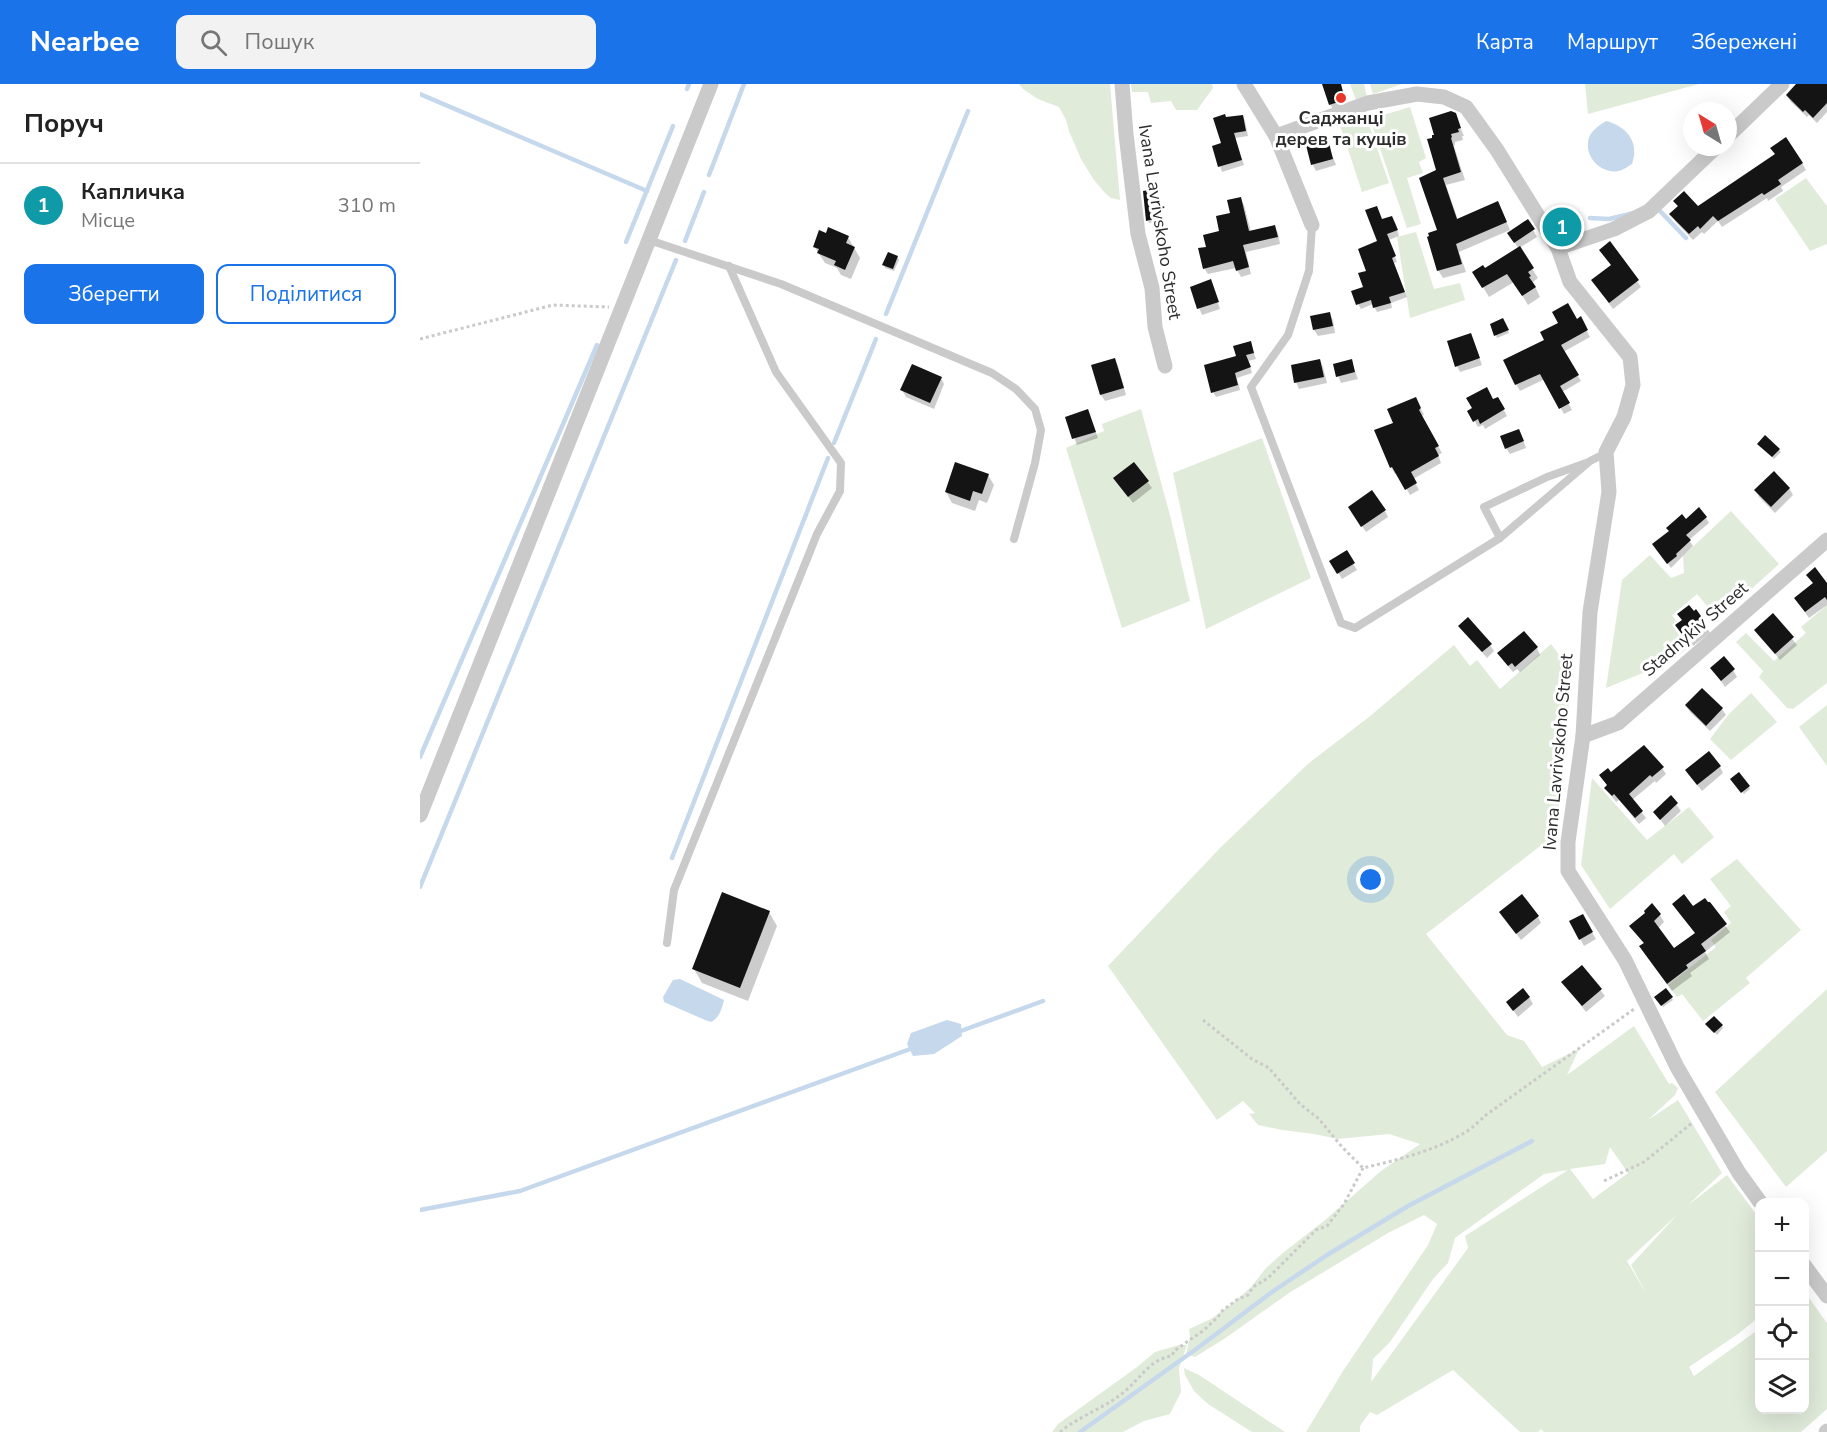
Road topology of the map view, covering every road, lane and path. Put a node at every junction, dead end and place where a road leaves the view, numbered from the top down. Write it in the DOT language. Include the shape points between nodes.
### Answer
graph roads {
  1 [pos="711,84"];
  2 [pos="1122,84"];
  3 [pos="1244,84"];
  4 [pos="1782,84"];
  5 [pos="1737,127"];
  6 [pos="1276,136"];
  7 [pos="1707,156"];
  8 [pos="1312,225"];
  9 [pos="649,240"];
  10 [pos="1558,248"];
  11 [pos="729,266"];
  12 [pos="621,307"];
  13 [pos="420,339"];
  14 [pos="1165,366"];
  15 [pos="1606,452"];
  16 [pos="1590,461"];
  17 [pos="1500,538"];
  18 [pos="1014,539"];
  19 [pos="1827,540"];
  20 [pos="1583,736"];
  21 [pos="420,814"];
  22 [pos="667,943"];
  23 [pos="1646,1002"];
  24 [pos="1203,1020"];
  25 [pos="1704,1114"];
  26 [pos="1363,1168"];
  27 [pos="1604,1181"];
  28 [pos="1756,1198"];
  29 [pos="1809,1272"];
  30 [pos="1827,1296"];
  31 [pos="1060,1432"];
  1 -- 9 [label="street"];
  2 -- 14 [label="street, Ivana Lavrivskoho Street" via="1138,234"];
  3 -- 6 [label="street"];
  4 -- 5 [label="street"];
  6 -- 8 [label="street"];
  6 -- 10 [label="street" via="1368,103 1417,94 1444,97 1466,107"];
  7 -- 10 [label="street" via="1649,211 1614,229"];
  8 -- 17 [label="lane" via="1309,271 1288,335 1251,387 1341,623 1355,628"];
  9 -- 11 [label="lane"];
  9 -- 12 [label="street"];
  10 -- 15 [label="street" via="1570,282 1630,357 1634,385 1624,417"];
  11 -- 18 [label="lane" via="992,373 1016,389 1035,408 1041,430"];
  11 -- 22 [label="lane" via="776,372 841,463 840,491 817,534 674,890"];
  12 -- 13 [label="path" via="553,305"];
  12 -- 21 [label="street"];
  15 -- 16 [label="lane"];
  15 -- 20 [label="street, Ivana Lavrivskoho Street" via="1609,492 1590,612"];
  16 -- 17 [label="lane"];
  16 -- 17 [label="lane" via="1484,507"];
  19 -- 20 [label="street, Stadnykiv Street" via="1618,723"];
  20 -- 23 [label="street, Ivana Lavrivskoho Street" via="1568,842 1568,871 1625,960"];
  23 -- 25 [label="street, Ivana Lavrivskoho Street"];
  23 -- 26 [label="path" via="1466,1132 1387,1163"];
  24 -- 26 [label="path" via="1269,1068"];
  25 -- 27 [label="path" via="1644,1162"];
  25 -- 28 [label="street, Ivana Lavrivskoho Street"];
  26 -- 31 [label="path" via="1327,1226 1316,1230 1268,1278 1222,1311 1172,1356 1145,1370 1125,1391"];
  29 -- 30 [label="street"];
}
